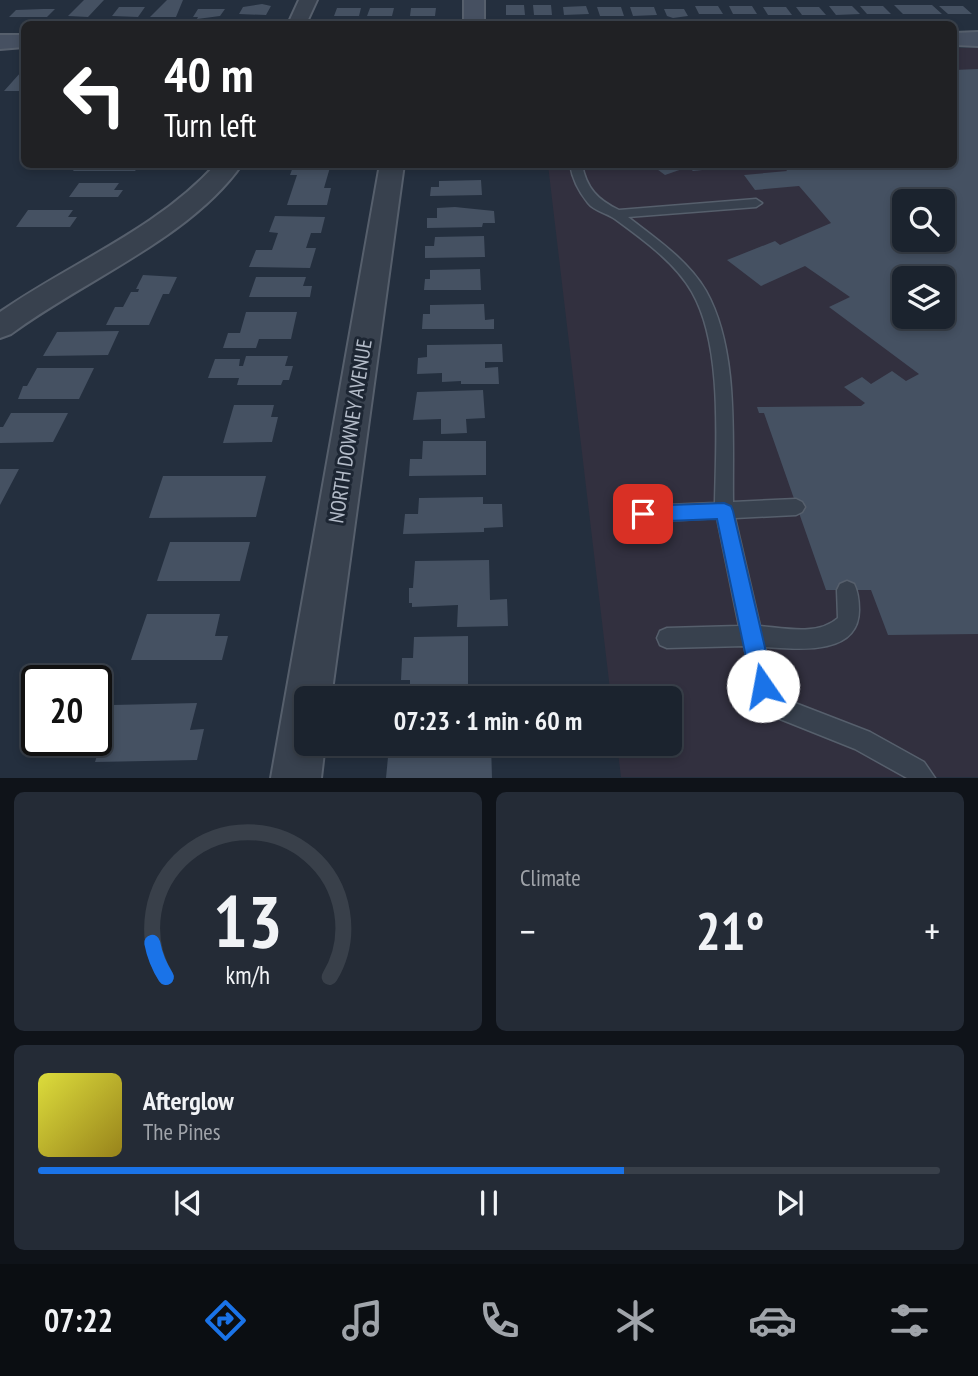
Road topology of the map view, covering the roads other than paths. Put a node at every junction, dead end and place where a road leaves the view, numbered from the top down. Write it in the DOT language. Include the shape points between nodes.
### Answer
graph roads {
  1 [pos="308,0"];
  2 [pos="474,0"];
  3 [pos="298,21"];
  4 [pos="474,21"];
  5 [pos="0,41"];
  6 [pos="21,41"];
  7 [pos="226,168"];
  8 [pos="390,168"];
  9 [pos="577,168"];
  10 [pos="756,203"];
  11 [pos="617,214"];
  12 [pos="0,327"];
  13 [pos="796,507"];
  14 [pos="724,511"];
  15 [pos="643,514"];
  16 [pos="847,590"];
  17 [pos="752,636"];
  18 [pos="667,638"];
  19 [pos="311,686"];
  20 [pos="299,756"];
  21 [pos="296,778"];
  22 [pos="924,778"];
  1 -- 3 [label="street"];
  2 -- 4 [label="street"];
  5 -- 6 [label="street"];
  7 -- 12 [label="street" via="173,218 56,286"];
  8 -- 19 [label="street, NORTH DOWNEY AVENUE"];
  9 -- 11 [label="lane" via="594,203"];
  10 -- 11 [label="lane"];
  11 -- 14 [label="lane" via="675,261 699,291 711,321 724,386"];
  13 -- 14 [label="lane"];
  14 -- 15 [label="lane"];
  14 -- 17 [label="lane"];
  16 -- 17 [label="lane" via="849,621 843,629 801,640"];
  17 -- 18 [label="lane"];
  17 -- 22 [label="lane" via="763,686 789,711 862,740"];
  20 -- 21 [label="street"];
}
